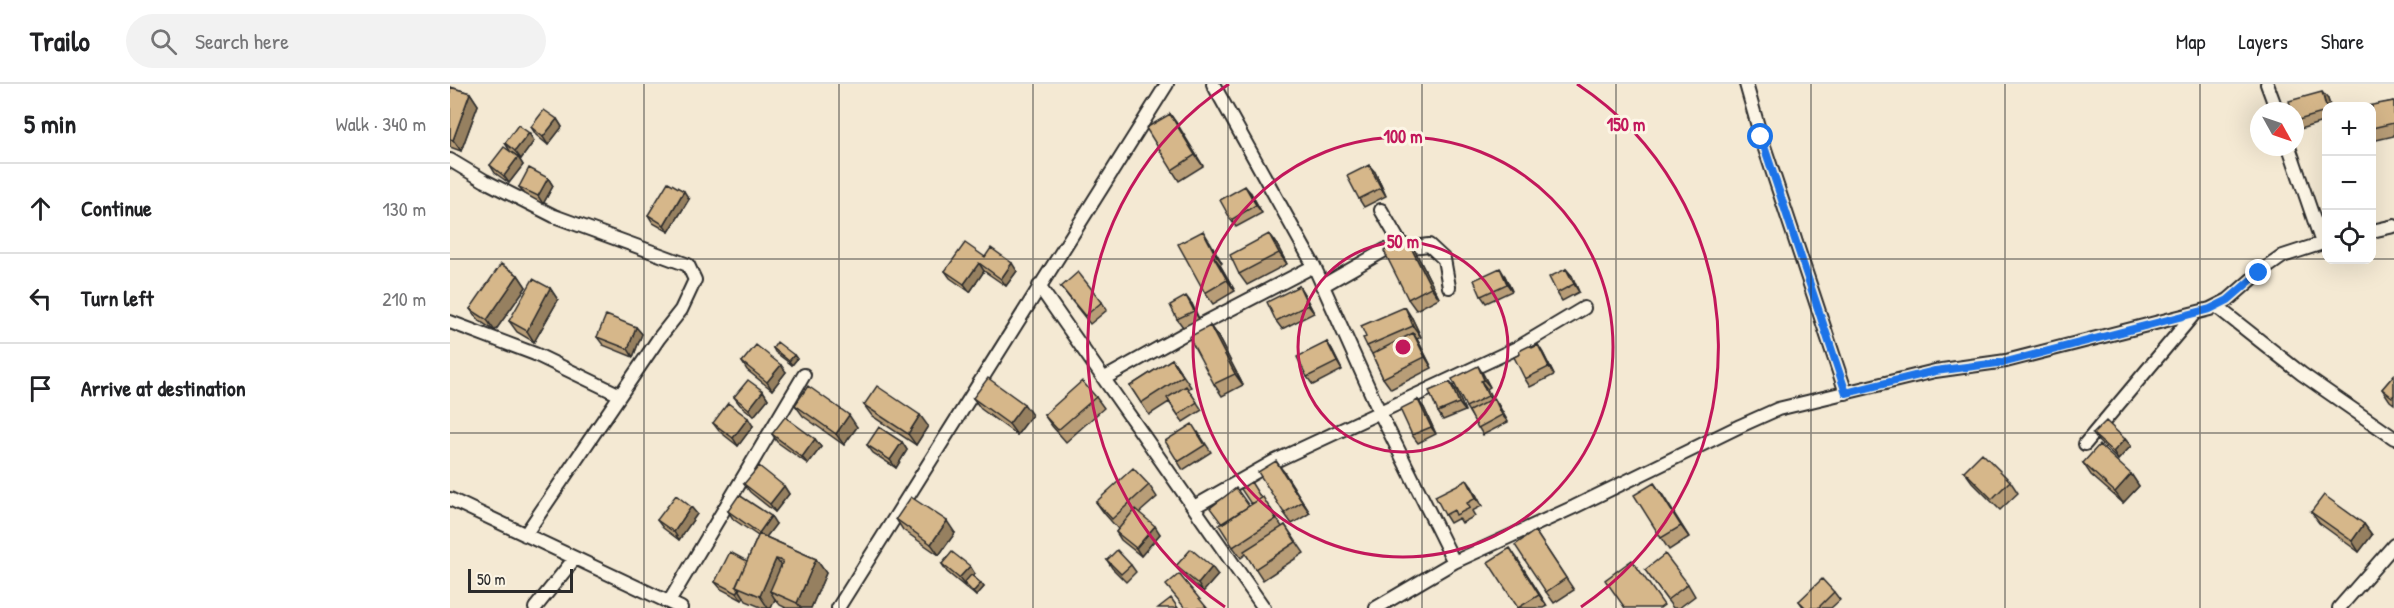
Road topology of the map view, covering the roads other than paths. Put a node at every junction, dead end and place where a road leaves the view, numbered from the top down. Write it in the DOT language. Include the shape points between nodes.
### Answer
graph roads {
  1 [pos="1167,84"];
  2 [pos="1213,84"];
  3 [pos="1746,84"];
  4 [pos="2267,84"];
  5 [pos="2274,102"];
  6 [pos="2292,156"];
  7 [pos="450,160"];
  8 [pos="1381,210"];
  9 [pos="2394,226"];
  10 [pos="2376,230"];
  11 [pos="2322,238"];
  12 [pos="2322,244"];
  13 [pos="1403,248"];
  14 [pos="1314,266"];
  15 [pos="1039,285"];
  16 [pos="1322,286"];
  17 [pos="1449,287"];
  18 [pos="2216,306"];
  19 [pos="1584,308"];
  20 [pos="2194,314"];
  21 [pos="450,322"];
  22 [pos="804,375"];
  23 [pos="1105,378"];
  24 [pos="1846,393"];
  25 [pos="620,395"];
  26 [pos="1379,411"];
  27 [pos="2394,438"];
  28 [pos="2085,444"];
  29 [pos="450,499"];
  30 [pos="1194,507"];
  31 [pos="525,535"];
  32 [pos="2394,546"];
  33 [pos="575,558"];
  34 [pos="1454,562"];
  35 [pos="669,602"];
  36 [pos="535,608"];
  37 [pos="681,608"];
  38 [pos="838,608"];
  39 [pos="1264,608"];
  40 [pos="1376,608"];
  41 [pos="2339,608"];
  1 -- 15 [label="street"];
  2 -- 14 [label="street"];
  3 -- 24 [label="street"];
  4 -- 5 [label="street"];
  6 -- 11 [label="street"];
  7 -- 25 [label="street" via="554,216 688,264 695,280 681,310"];
  8 -- 13 [label="street"];
  9 -- 10 [label="street"];
  12 -- 18 [label="street" via="2283,256"];
  13 -- 16 [label="street" via="1385,250"];
  13 -- 17 [label="street" via="1430,245 1444,259"];
  14 -- 16 [label="street"];
  14 -- 23 [label="street"];
  15 -- 23 [label="street"];
  15 -- 38 [label="street"];
  16 -- 26 [label="street"];
  18 -- 20 [label="street"];
  18 -- 27 [label="street" via="2302,374"];
  19 -- 26 [label="street" via="1517,348"];
  20 -- 24 [label="street" via="2006,362 1935,371"];
  20 -- 28 [label="street"];
  21 -- 25 [label="street" via="535,354"];
  22 -- 35 [label="street"];
  23 -- 30 [label="street"];
  24 -- 34 [label="street" via="1758,417"];
  25 -- 31 [label="street"];
  26 -- 30 [label="street" via="1273,462"];
  26 -- 34 [label="street"];
  29 -- 31 [label="street"];
  30 -- 39 [label="street"];
  31 -- 33 [label="street"];
  32 -- 41 [label="street"];
  33 -- 35 [label="street"];
  33 -- 36 [label="street"];
  34 -- 40 [label="street"];
  35 -- 37 [label="street"];
}
